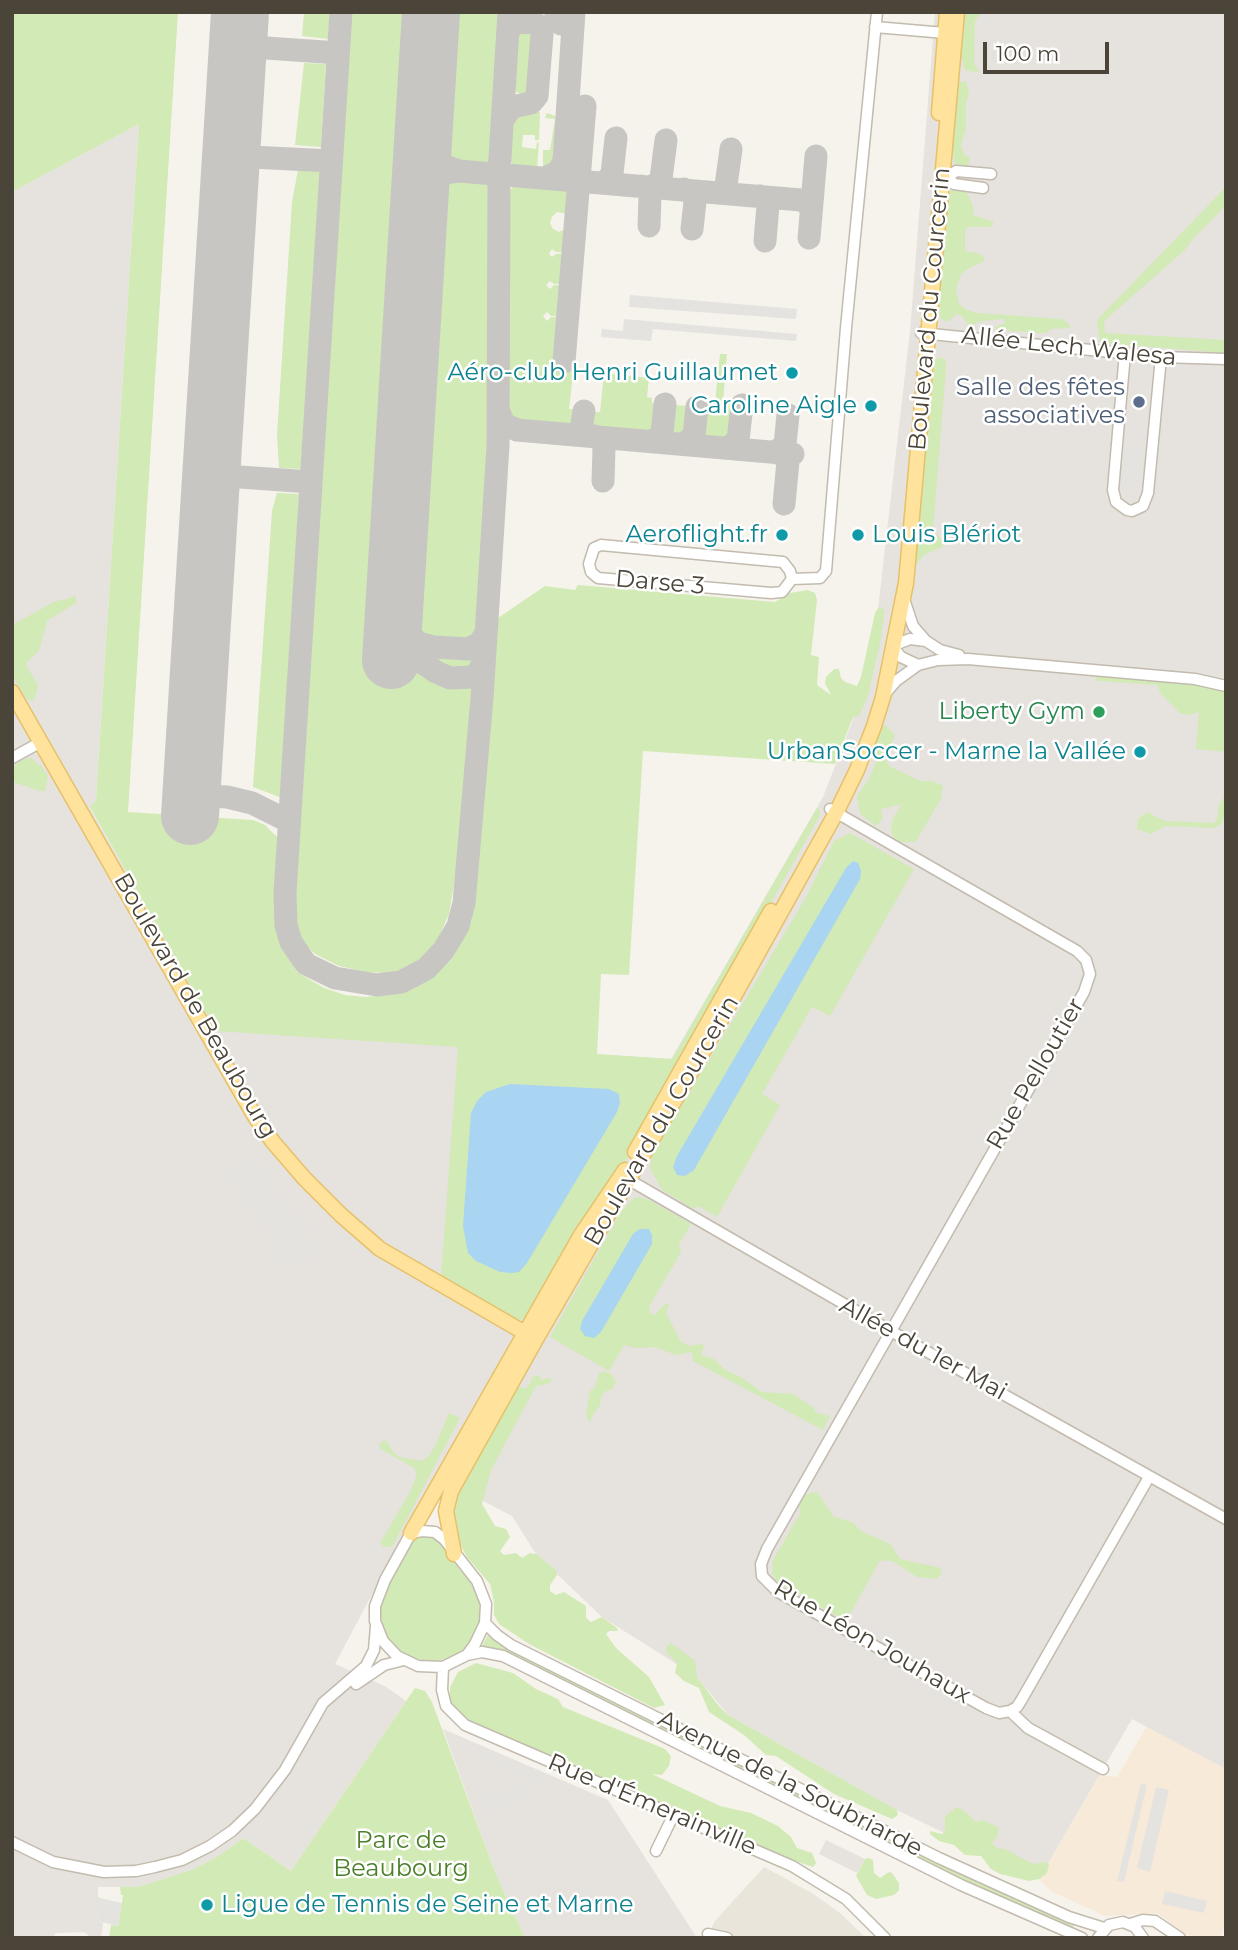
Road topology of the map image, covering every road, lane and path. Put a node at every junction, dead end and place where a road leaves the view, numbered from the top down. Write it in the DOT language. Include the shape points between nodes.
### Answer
graph roads {
  1 [pos="877,12"];
  2 [pos="947,12"];
  3 [pos="957,12"];
  4 [pos="875,27"];
  5 [pos="950,32"];
  6 [pos="943,54"];
  7 [pos="952,74"];
  8 [pos="991,174"];
  9 [pos="942,175"];
  10 [pos="983,188"];
  11 [pos="924,333"];
  12 [pos="1125,353"];
  13 [pos="1161,357"];
  14 [pos="1223,363"];
  15 [pos="792,579"];
  16 [pos="902,601"];
  17 [pos="926,641"];
  18 [pos="892,646"];
  19 [pos="968,659"];
  20 [pos="918,665"];
  21 [pos="1226,686"];
  22 [pos="883,691"];
  23 [pos="12,692"];
  24 [pos="41,742"];
  25 [pos="12,758"];
  26 [pos="833,811"];
  27 [pos="625,1178"];
  28 [pos="891,1330"];
  29 [pos="530,1336"];
  30 [pos="1149,1477"];
  31 [pos="1226,1519"];
  32 [pos="411,1533"];
  33 [pos="454,1554"];
  34 [pos="485,1623"];
  35 [pos="376,1626"];
  36 [pos="467,1655"];
  37 [pos="404,1661"];
  38 [pos="443,1667"];
  39 [pos="1010,1711"];
  40 [pos="310,1726"];
  41 [pos="1103,1769"];
  42 [pos="674,1814"];
  43 [pos="12,1842"];
  44 [pos="656,1851"];
  45 [pos="1130,1924"];
  46 [pos="1101,1933"];
  47 [pos="708,1934"];
  48 [pos="727,1938"];
  49 [pos="886,1938"];
  50 [pos="1082,1938"];
  51 [pos="1143,1938"];
  52 [pos="1180,1938"];
  1 -- 4 [label="street"];
  2 -- 5 [label="main road, Boulevard du Courcerin"];
  3 -- 5 [label="main road, Boulevard du Courcerin"];
  4 -- 5 [label="street"];
  4 -- 15 [label="street" via="826,572 820,578"];
  5 -- 6 [label="main road, Boulevard du Courcerin"];
  5 -- 7 [label="main road, Boulevard du Courcerin"];
  6 -- 7 [label="street" via="946,71"];
  6 -- 9 [label="main road, Boulevard du Courcerin"];
  7 -- 9 [label="main road, Boulevard du Courcerin"];
  8 -- 9 [label="street" via="956,171"];
  9 -- 10 [label="street" via="954,184"];
  9 -- 11 [label="main road, Boulevard du Courcerin"];
  11 -- 12 [label="street, Allée Lech Walesa"];
  11 -- 16 [label="main road, Boulevard du Courcerin" via="898,560 897,590"];
  12 -- 13 [label="street, Allée Lech Walesa"];
  12 -- 13 [label="street" via="1113,490 1116,502 1132,511 1143,506 1148,494"];
  13 -- 14 [label="street, Allée Lech Walesa"];
  15 -- 15 [label="street, Darse 3" via="783,562 601,545 594,548 589,564 598,578 771,593 782,592"];
  16 -- 17 [label="street"];
  16 -- 18 [label="main road, Boulevard du Courcerin"];
  17 -- 18 [label="street" via="910,639"];
  17 -- 19 [label="street"];
  18 -- 20 [label="street" via="901,657"];
  18 -- 22 [label="main road, Boulevard du Courcerin"];
  19 -- 20 [label="street"];
  19 -- 21 [label="street" via="1195,679"];
  20 -- 22 [label="street"];
  22 -- 26 [label="main road, Boulevard du Courcerin" via="877,690"];
  23 -- 24 [label="main road, Boulevard de Beaubourg"];
  24 -- 25 [label="street"];
  24 -- 29 [label="main road, Boulevard de Beaubourg" via="254,1115 287,1158 341,1216 380,1249"];
  26 -- 27 [label="main road, Boulevard du Courcerin"];
  26 -- 28 [label="street, Rue Pelloutier" via="1068,945 1083,956 1089,970 1084,992"];
  27 -- 28 [label="street, Allée du 1er Mai"];
  27 -- 29 [label="main road, Boulevard du Courcerin"];
  28 -- 30 [label="street, Allée du 1er Mai"];
  28 -- 39 [label="street, Rue Léon Jouhaux" via="767,1549 761,1572 778,1592 928,1676 986,1708"];
  29 -- 32 [label="main road, Boulevard du Courcerin"];
  29 -- 33 [label="main road, Boulevard du Courcerin" via="449,1497 447,1520"];
  30 -- 31 [label="street, Allée du 1er Mai"];
  30 -- 39 [label="street" via="1022,1699"];
  32 -- 33 [label="street" via="435,1532"];
  32 -- 35 [label="street" via="379,1591"];
  33 -- 34 [label="street" via="484,1595"];
  34 -- 36 [label="street"];
  34 -- 46 [label="street, Avenue de la Soubriarde" via="503,1640 993,1884"];
  35 -- 37 [label="street" via="388,1647"];
  35 -- 40 [label="street" via="374,1650 366,1666 323,1703"];
  36 -- 38 [label="street"];
  36 -- 50 [label="street, Avenue de la Soubriarde" via="503,1656 961,1885"];
  37 -- 38 [label="street"];
  37 -- 40 [label="street" via="388,1663 365,1677"];
  38 -- 42 [label="street, Rue d'Émerainville" via="446,1706 465,1725"];
  39 -- 41 [label="street, Rue Léon Jouhaux" via="1028,1728"];
  40 -- 43 [label="street" via="275,1784 248,1817 223,1838 182,1860 136,1871 96,1871 53,1862"];
  42 -- 44 [label="street"];
  42 -- 49 [label="street, Rue d'Émerainville" via="807,1874 846,1899"];
  45 -- 46 [label="street" via="1116,1922"];
  45 -- 51 [label="street"];
  45 -- 52 [label="street" via="1155,1921"];
  47 -- 48 [label="street"];
}
